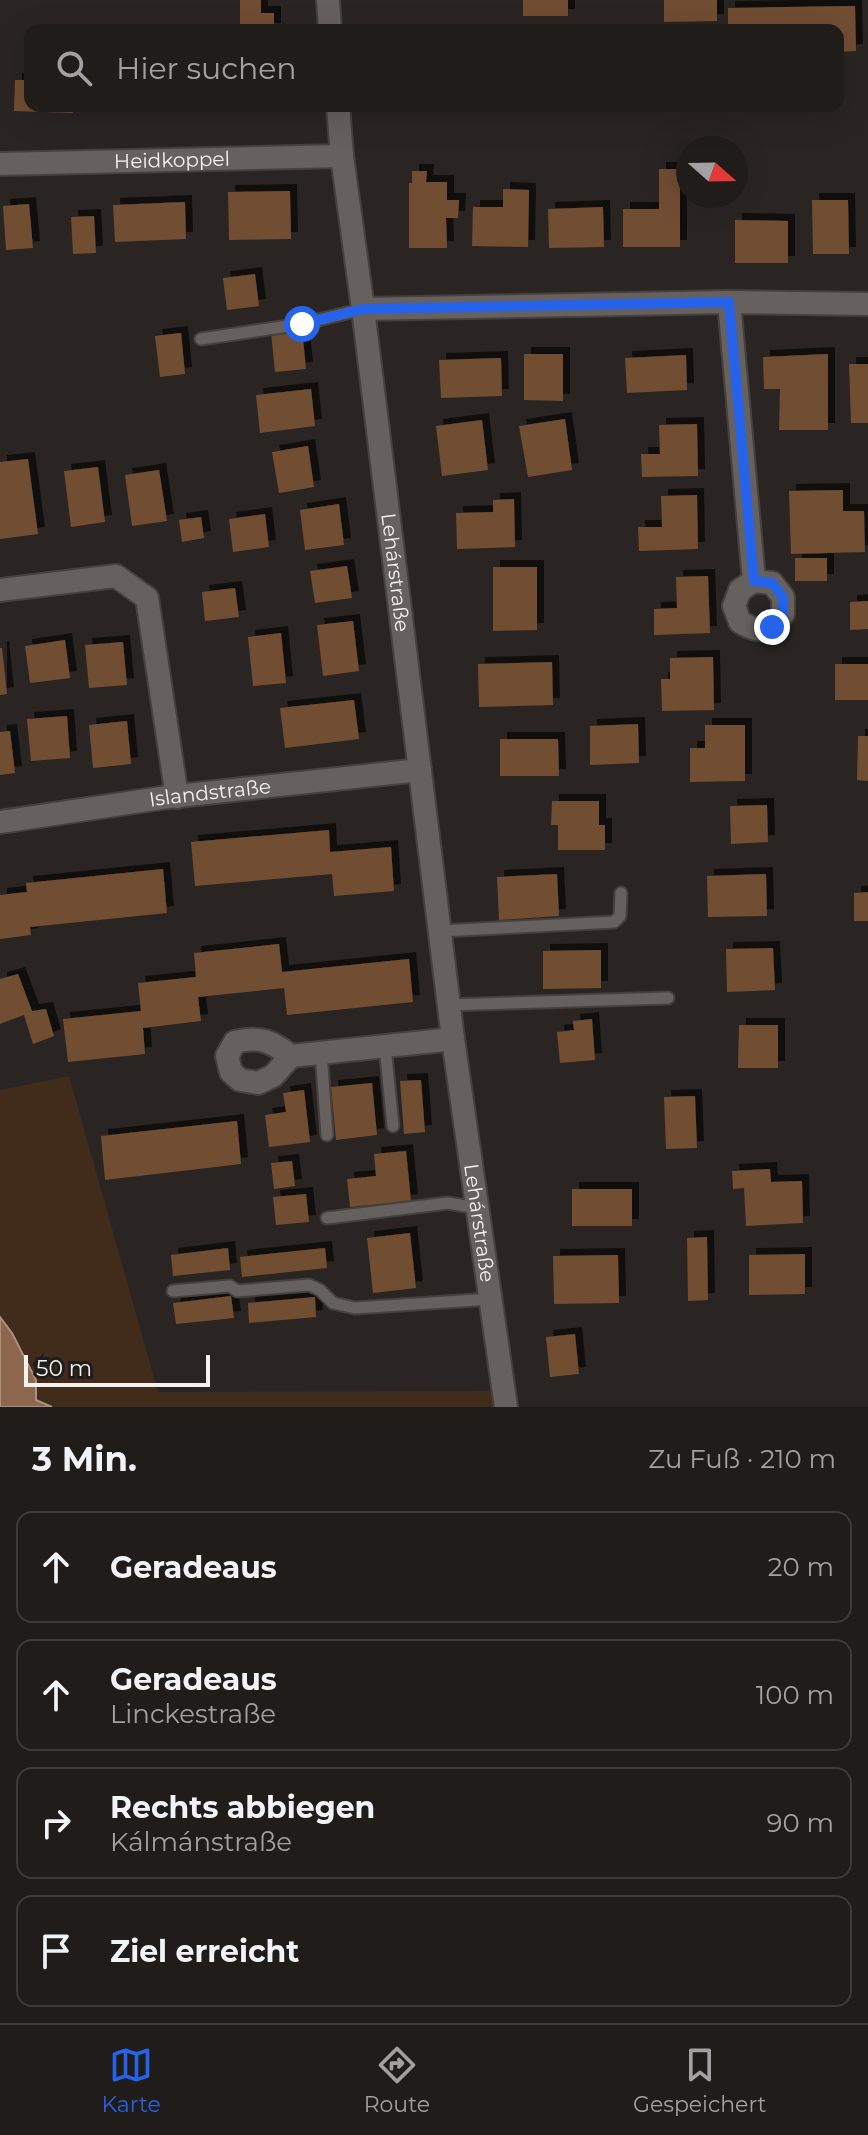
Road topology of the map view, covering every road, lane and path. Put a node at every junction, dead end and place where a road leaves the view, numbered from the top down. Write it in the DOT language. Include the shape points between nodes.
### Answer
graph roads {
  1 [pos="328,0"];
  2 [pos="330,24"];
  3 [pos="338,112"];
  4 [pos="342,156"];
  5 [pos="0,164"];
  6 [pos="729,302"];
  7 [pos="868,304"];
  8 [pos="363,309"];
  9 [pos="201,339"];
  10 [pos="754,581"];
  11 [pos="0,590"];
  12 [pos="420,770"];
  13 [pos="177,797"];
  14 [pos="0,822"];
  15 [pos="621,893"];
  16 [pos="440,931"];
  17 [pos="668,998"];
  18 [pos="449,1005"];
  19 [pos="453,1039"];
  20 [pos="385,1046"];
  21 [pos="321,1052"];
  22 [pos="291,1056"];
  23 [pos="393,1126"];
  24 [pos="327,1135"];
  25 [pos="478,1208"];
  26 [pos="327,1218"];
  27 [pos="173,1291"];
  28 [pos="491,1299"];
  29 [pos="506,1407"];
  1 -- 2 [label="street"];
  3 -- 4 [label="street, Lehárstraße"];
  4 -- 5 [label="street, Heidkoppel"];
  4 -- 8 [label="street, Lehárstraße"];
  6 -- 7 [label="street"];
  6 -- 8 [label="street"];
  6 -- 10 [label="street"];
  8 -- 9 [label="lane"];
  8 -- 12 [label="street, Lehárstraße"];
  11 -- 13 [label="street" via="116,576 147,598"];
  12 -- 13 [label="street, Islandstraße"];
  12 -- 16 [label="street, Lehárstraße"];
  13 -- 14 [label="street, Islandstraße"];
  15 -- 16 [label="lane" via="620,916 614,922"];
  16 -- 18 [label="street, Lehárstraße"];
  17 -- 18 [label="lane"];
  18 -- 19 [label="street, Lehárstraße"];
  19 -- 20 [label="street"];
  19 -- 25 [label="street, Lehárstraße"];
  20 -- 21 [label="street"];
  20 -- 23 [label="lane"];
  21 -- 22 [label="street"];
  21 -- 24 [label="lane"];
  25 -- 26 [label="lane" via="448,1203"];
  25 -- 28 [label="street, Lehárstraße"];
  27 -- 28 [label="lane" via="309,1285 333,1303 355,1308"];
  28 -- 29 [label="street, Lehárstraße"];
}
